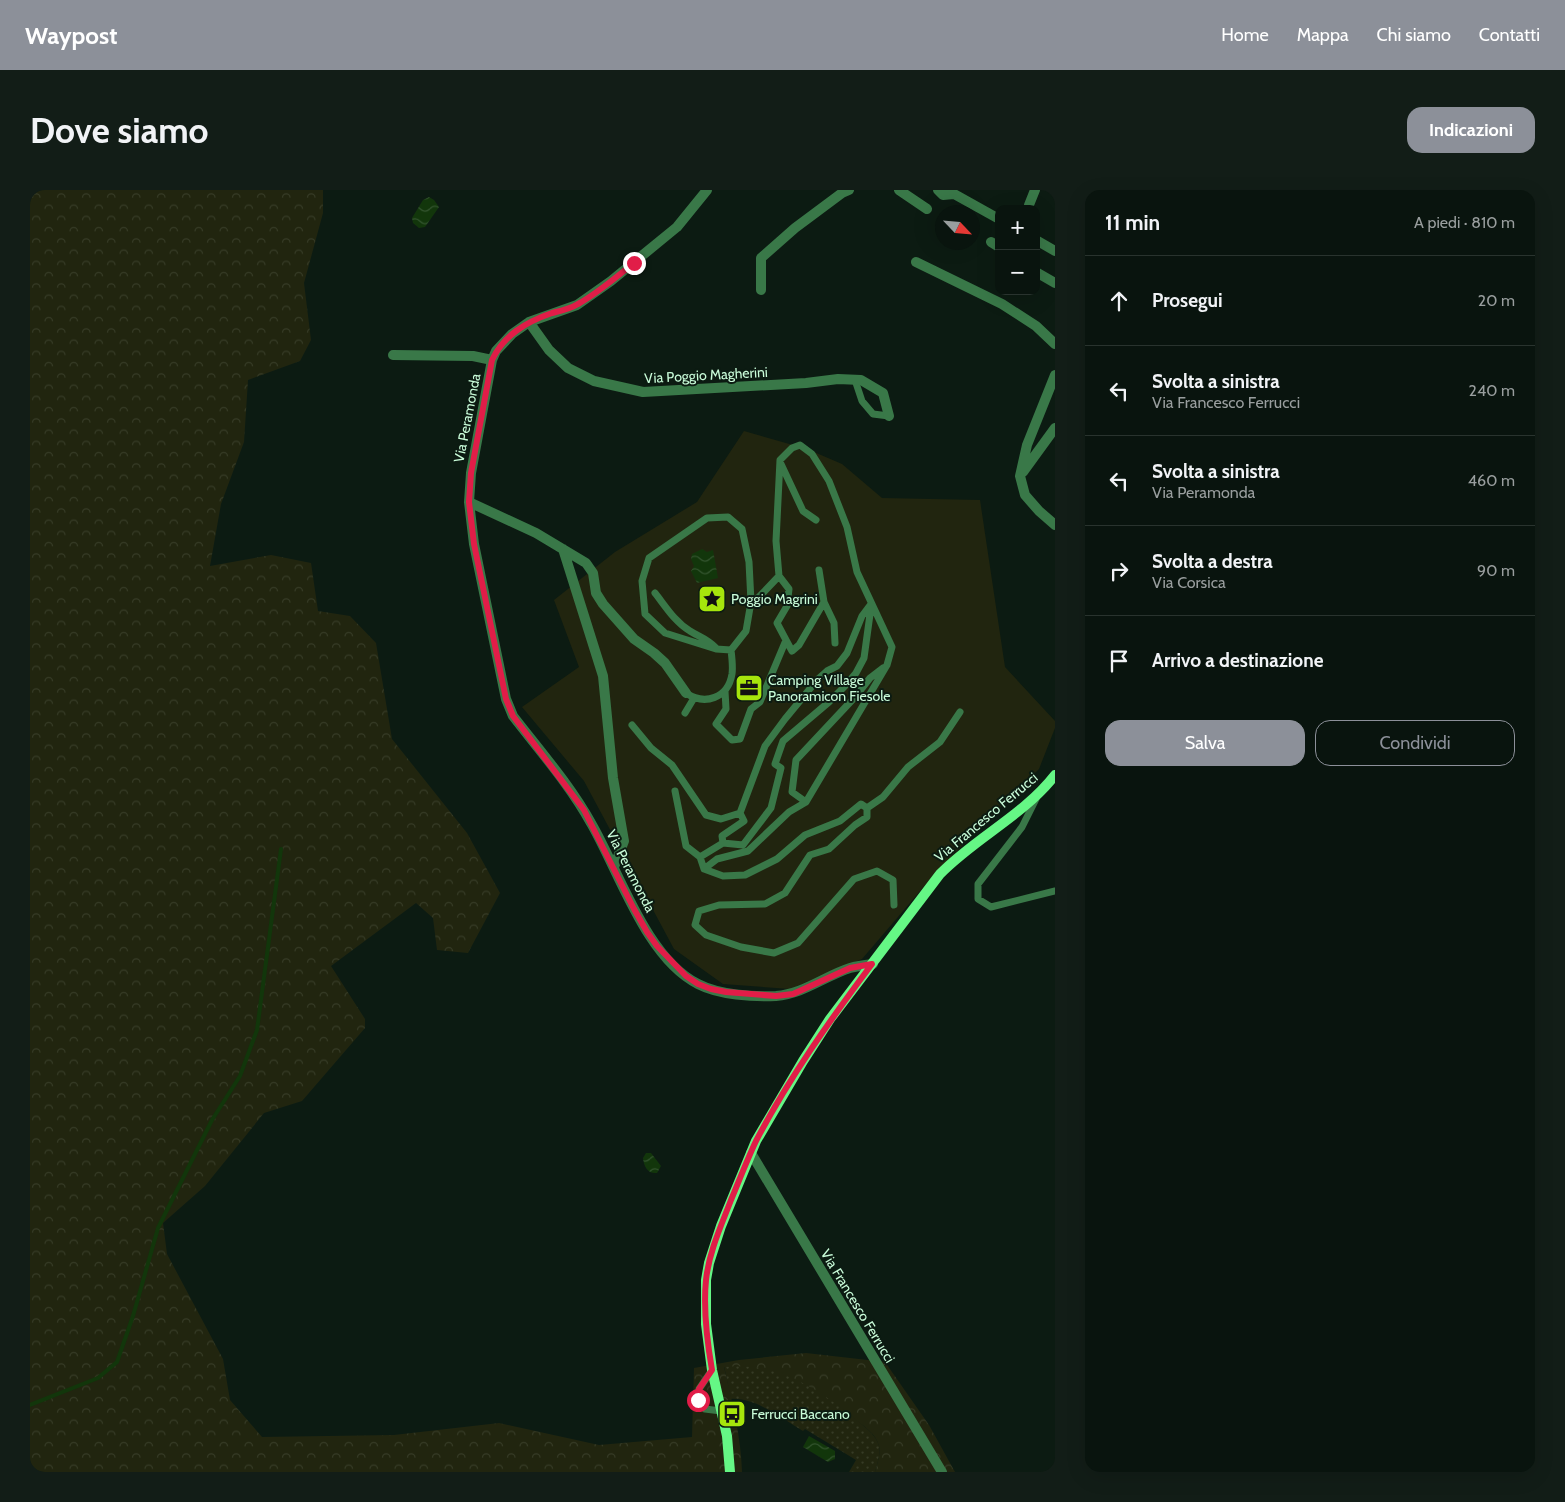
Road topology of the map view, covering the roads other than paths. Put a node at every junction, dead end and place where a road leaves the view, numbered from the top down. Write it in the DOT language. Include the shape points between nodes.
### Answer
graph roads {
  1 [pos="707,190"];
  2 [pos="899,190"];
  3 [pos="938,190"];
  4 [pos="1035,190"];
  5 [pos="843,191"];
  6 [pos="1029,205"];
  7 [pos="927,209"];
  8 [pos="995,217"];
  9 [pos="1040,242"];
  10 [pos="1055,250"];
  11 [pos="916,262"];
  12 [pos="1040,274"];
  13 [pos="1055,283"];
  14 [pos="761,290"];
  15 [pos="529,322"];
  16 [pos="1055,344"];
  17 [pos="393,355"];
  18 [pos="492,360"];
  19 [pos="1055,375"];
  20 [pos="855,380"];
  21 [pos="889,416"];
  22 [pos="1055,428"];
  23 [pos="780,462"];
  24 [pos="1020,476"];
  25 [pos="469,502"];
  26 [pos="816,520"];
  27 [pos="1055,525"];
  28 [pos="563,548"];
  29 [pos="819,570"];
  30 [pos="779,576"];
  31 [pos="655,593"];
  32 [pos="751,602"];
  33 [pos="824,602"];
  34 [pos="871,604"];
  35 [pos="786,640"];
  36 [pos="835,643"];
  37 [pos="716,649"];
  38 [pos="731,650"];
  39 [pos="887,664"];
  40 [pos="724,691"];
  41 [pos="690,695"];
  42 [pos="960,712"];
  43 [pos="685,713"];
  44 [pos="632,725"];
  45 [pos="1055,775"];
  46 [pos="675,791"];
  47 [pos="1038,794"];
  48 [pos="806,802"];
  49 [pos="867,808"];
  50 [pos="740,812"];
  51 [pos="723,843"];
  52 [pos="700,857"];
  53 [pos="614,867"];
  54 [pos="704,869"];
  55 [pos="1055,891"];
  56 [pos="894,905"];
  57 [pos="872,964"];
  58 [pos="751,1154"];
  59 [pos="712,1370"];
  60 [pos="721,1411"];
  61 [pos="730,1472"];
  62 [pos="942,1472"];
  1 -- 15 [label="street" via="677,227 611,282 577,305"];
  2 -- 7 [label="street"];
  3 -- 8 [label="street" via="943,195 954,194"];
  4 -- 6 [label="street"];
  5 -- 14 [label="street" via="761,258"];
  9 -- 10 [label="street"];
  11 -- 16 [label="street" via="1002,304 1036,326"];
  12 -- 13 [label="street"];
  15 -- 18 [label="street" via="512,334"];
  15 -- 20 [label="street, Via Poggio Magherini" via="549,350 568,368 594,381 643,392 806,383 838,378"];
  17 -- 18 [label="street" via="473,356"];
  18 -- 25 [label="street, Via Peramonda" via="471,473"];
  19 -- 24 [label="street" via="1027,445"];
  20 -- 21 [label="lane" via="862,401 873,414"];
  20 -- 21 [label="street, Via Poggio Magherini" via="861,380 883,393"];
  22 -- 24 [label="street"];
  23 -- 26 [label="lane" via="803,511"];
  23 -- 30 [label="lane" via="776,540"];
  23 -- 34 [label="lane" via="792,448 800,445 812,454 829,480"];
  24 -- 27 [label="street" via="1026,495"];
  25 -- 28 [label="street"];
  25 -- 53 [label="street, Via Peramonda" via="474,544 509,709 584,810"];
  28 -- 41 [label="street" via="590,567 596,593 603,604 634,639 665,663"];
  28 -- 53 [label="street" via="603,676 613,778 624,841"];
  29 -- 33 [label="lane"];
  30 -- 32 [label="lane"];
  30 -- 35 [label="lane" via="789,589 786,606 777,623"];
  31 -- 37 [label="lane" via="675,619 707,639"];
  32 -- 37 [label="lane" via="749,562 742,529 728,517 707,518 649,558 642,581 645,614 665,633"];
  32 -- 38 [label="lane" via="746,631"];
  33 -- 35 [label="lane" via="799,645 792,651"];
  33 -- 36 [label="lane" via="834,623"];
  34 -- 39 [label="lane" via="892,647"];
  34 -- 50 [label="lane" via="862,616 847,653 837,666 818,679 765,746"];
  34 -- 51 [label="lane" via="864,658 856,672 829,702 783,741 775,764 781,768 772,808 743,845"];
  35 -- 40 [label="lane" via="760,702 751,709 740,739 732,740 716,724 726,709"];
  37 -- 38 [label="lane"];
  38 -- 40 [label="lane" via="732,674"];
  39 -- 48 [label="lane"];
  39 -- 48 [label="lane" via="870,678 796,760 792,792"];
  40 -- 41 [label="lane" via="714,699 700,700"];
  41 -- 43 [label="lane"];
  42 -- 49 [label="lane" via="940,742 908,767 883,797"];
  44 -- 50 [label="lane" via="651,748 672,765 706,815 721,819"];
  45 -- 47 [label="main road, Via Francesco Ferrucci"];
  46 -- 52 [label="lane" via="686,846"];
  47 -- 55 [label="lane" via="1022,827 978,884 978,899 991,908"];
  47 -- 57 [label="main road, Via Francesco Ferrucci" via="940,874"];
  48 -- 54 [label="lane" via="790,812 748,851 716,859"];
  49 -- 54 [label="lane" via="860,804 840,822 805,835 776,859 745,875 723,876"];
  49 -- 56 [label="lane" via="867,817 829,849 810,855 785,893 765,904 719,905 700,911 695,926 706,935 741,947 774,952 798,942 854,879 878,871 892,880"];
  50 -- 51 [label="lane" via="744,821 722,836"];
  51 -- 52 [label="lane"];
  52 -- 54 [label="lane"];
  53 -- 57 [label="street, Via Peramonda" via="634,909 657,946 686,976 711,989 757,995 793,994 850,968"];
  57 -- 58 [label="main road, Via Francesco Ferrucci" via="828,1022"];
  58 -- 59 [label="main road, Via Francesco Ferrucci" via="709,1263 706,1315"];
  58 -- 62 [label="street, Via Francesco Ferrucci"];
  59 -- 60 [label="main road, Via Francesco Ferrucci"];
  59 -- 60 [label="lane" via="699,1389 698,1400 705,1409"];
  60 -- 61 [label="main road, Via Francesco Ferrucci"];
}
